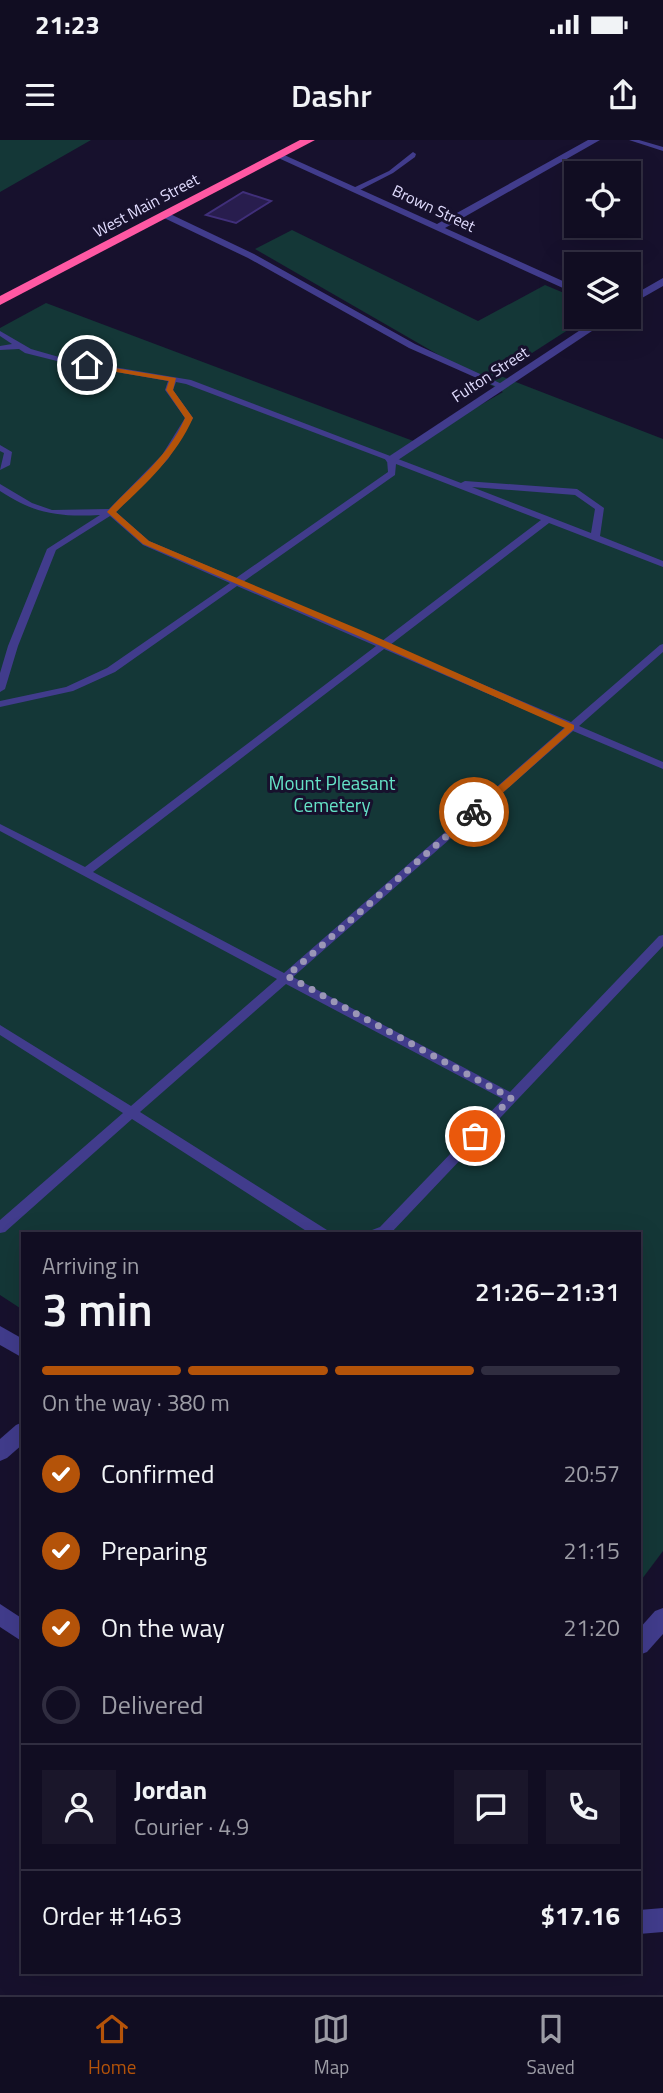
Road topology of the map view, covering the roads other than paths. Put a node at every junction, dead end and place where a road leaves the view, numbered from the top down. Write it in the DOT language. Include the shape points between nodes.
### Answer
graph roads {
  1 [pos="309,140"];
  2 [pos="595,140"];
  3 [pos="632,140"];
  4 [pos="663,149"];
  5 [pos="413,154"];
  6 [pos="279,156"];
  7 [pos="355,189"];
  8 [pos="165,215"];
  9 [pos="439,228"];
  10 [pos="663,281"];
  11 [pos="564,285"];
  12 [pos="641,295"];
  13 [pos="0,301"];
  14 [pos="588,329"];
  15 [pos="0,333"];
  16 [pos="20,346"];
  17 [pos="0,348"];
  18 [pos="173,379"];
  19 [pos="500,385"];
  20 [pos="0,448"];
  21 [pos="391,459"];
  22 [pos="0,467"];
  23 [pos="453,483"];
  24 [pos="0,487"];
  25 [pos="111,512"];
  26 [pos="547,520"];
  27 [pos="595,538"];
  28 [pos="663,564"];
  29 [pos="239,581"];
  30 [pos="383,643"];
  31 [pos="663,648"];
  32 [pos="0,690"];
  33 [pos="0,704"];
  34 [pos="571,727"];
  35 [pos="663,766"];
  36 [pos="0,827"];
  37 [pos="87,871"];
  38 [pos="663,939"];
  39 [pos="287,976"];
  40 [pos="0,1029"];
  41 [pos="511,1098"];
  42 [pos="132,1114"];
  43 [pos="0,1228"];
  44 [pos="319,1232"];
  45 [pos="382,1232"];
  46 [pos="0,1334"];
  47 [pos="21,1349"];
  48 [pos="21,1433"];
  49 [pos="0,1452"];
  50 [pos="0,1614"];
  51 [pos="663,1618"];
  52 [pos="21,1630"];
  53 [pos="641,1643"];
  54 [pos="663,1920"];
  55 [pos="641,1922"];
  1 -- 6 [label="highway, West Main Street"];
  2 -- 9 [label="street"];
  3 -- 4 [label="lane"];
  5 -- 7 [label="lane" via="390,172"];
  6 -- 7 [label="street, Brown Street"];
  6 -- 8 [label="highway, West Main Street"];
  7 -- 9 [label="street, Brown Street"];
  8 -- 13 [label="highway, West Main Street"];
  8 -- 19 [label="lane" via="251,256 412,346"];
  9 -- 11 [label="street, Brown Street"];
  10 -- 12 [label="street"];
  14 -- 19 [label="street, Fulton Street"];
  15 -- 16 [label="lane"];
  16 -- 17 [label="lane"];
  16 -- 18 [label="lane" via="65,361"];
  18 -- 21 [label="lane"];
  18 -- 25 [label="lane" via="169,390 189,418 154,472"];
  19 -- 21 [label="street, Fulton Street"];
  20 -- 22 [label="lane" via="8,452 7,463"];
  21 -- 23 [label="lane"];
  21 -- 29 [label="lane" via="392,473"];
  23 -- 26 [label="lane"];
  23 -- 27 [label="lane" via="577,492 600,508"];
  24 -- 25 [label="lane" via="33,508 55,514"];
  25 -- 29 [label="lane" via="146,543"];
  25 -- 32 [label="lane" via="52,549"];
  26 -- 27 [label="lane"];
  26 -- 30 [label="lane"];
  27 -- 28 [label="lane"];
  29 -- 30 [label="lane"];
  29 -- 33 [label="lane" via="111,670 69,689"];
  30 -- 34 [label="lane"];
  30 -- 37 [label="lane"];
  31 -- 34 [label="lane"];
  34 -- 35 [label="lane"];
  34 -- 39 [label="lane"];
  36 -- 37 [label="lane"];
  37 -- 39 [label="lane"];
  38 -- 41 [label="lane"];
  39 -- 41 [label="lane"];
  39 -- 42 [label="lane"];
  40 -- 42 [label="lane"];
  41 -- 45 [label="lane"];
  42 -- 43 [label="lane"];
  42 -- 44 [label="lane"];
  46 -- 47 [label="street"];
  48 -- 49 [label="street"];
  50 -- 52 [label="street"];
  51 -- 53 [label="street"];
  54 -- 55 [label="street"];
}
